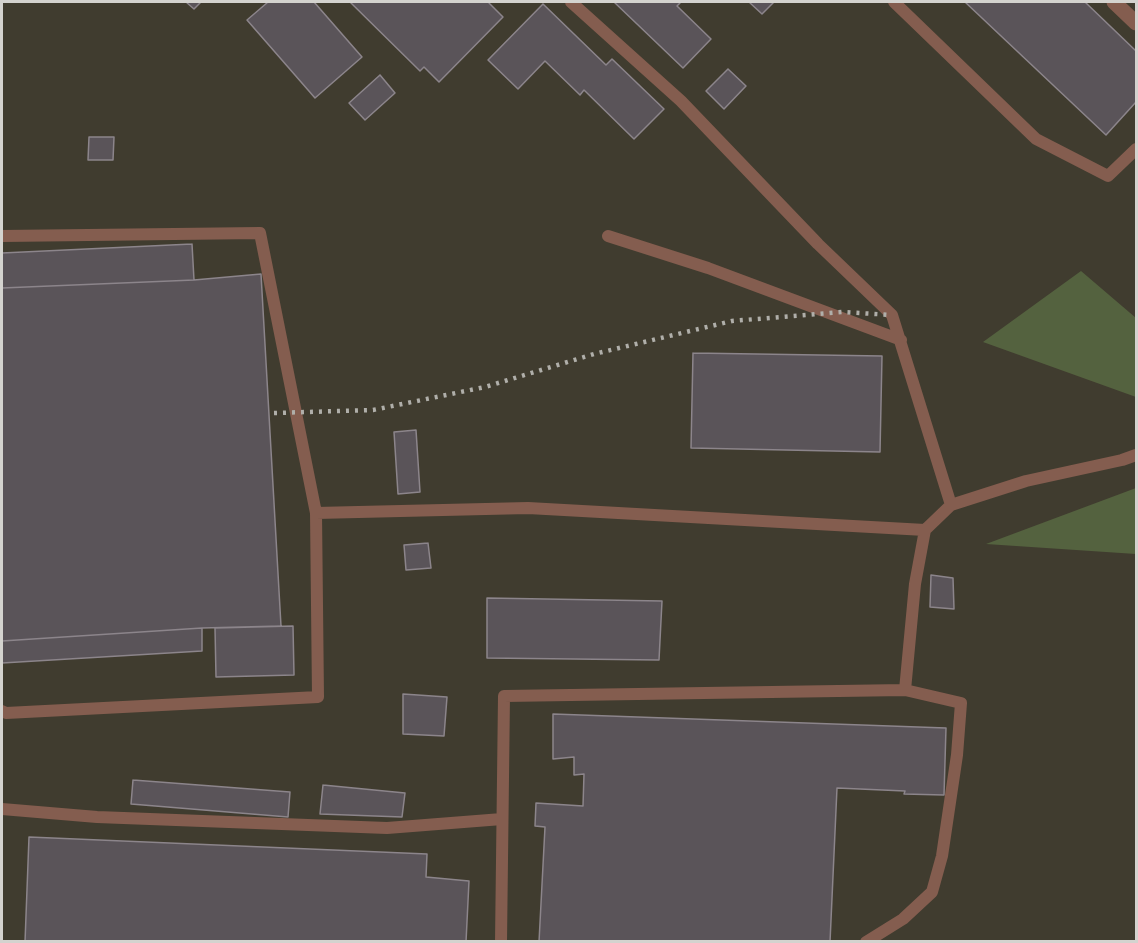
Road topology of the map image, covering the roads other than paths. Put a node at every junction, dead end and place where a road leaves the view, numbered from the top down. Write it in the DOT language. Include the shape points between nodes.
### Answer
graph roads {
  1 [pos="571,2"];
  2 [pos="894,2"];
  3 [pos="1114,2"];
  4 [pos="1137,23"];
  5 [pos="1137,149"];
  6 [pos="2,236"];
  7 [pos="608,236"];
  8 [pos="901,340"];
  9 [pos="1137,455"];
  10 [pos="951,505"];
  11 [pos="316,513"];
  12 [pos="925,530"];
  13 [pos="905,690"];
  14 [pos="2,711"];
  15 [pos="2,809"];
  16 [pos="502,819"];
  17 [pos="501,942"];
  18 [pos="866,942"];
  1 -- 8 [label="lane" via="681,101 892,315"];
  2 -- 5 [label="lane" via="1036,139 1108,176"];
  3 -- 4 [label="street"];
  6 -- 11 [label="lane" via="260,233"];
  7 -- 8 [label="lane" via="708,268"];
  8 -- 10 [label="lane"];
  9 -- 10 [label="lane" via="1026,481"];
  10 -- 12 [label="lane"];
  11 -- 12 [label="lane" via="528,508"];
  11 -- 14 [label="lane" via="318,697"];
  12 -- 13 [label="lane" via="915,584"];
  13 -- 16 [label="lane" via="504,696"];
  13 -- 18 [label="lane" via="961,703 942,856 932,892 903,919"];
  15 -- 16 [label="lane" via="97,817 387,828"];
  16 -- 17 [label="lane"];
}
